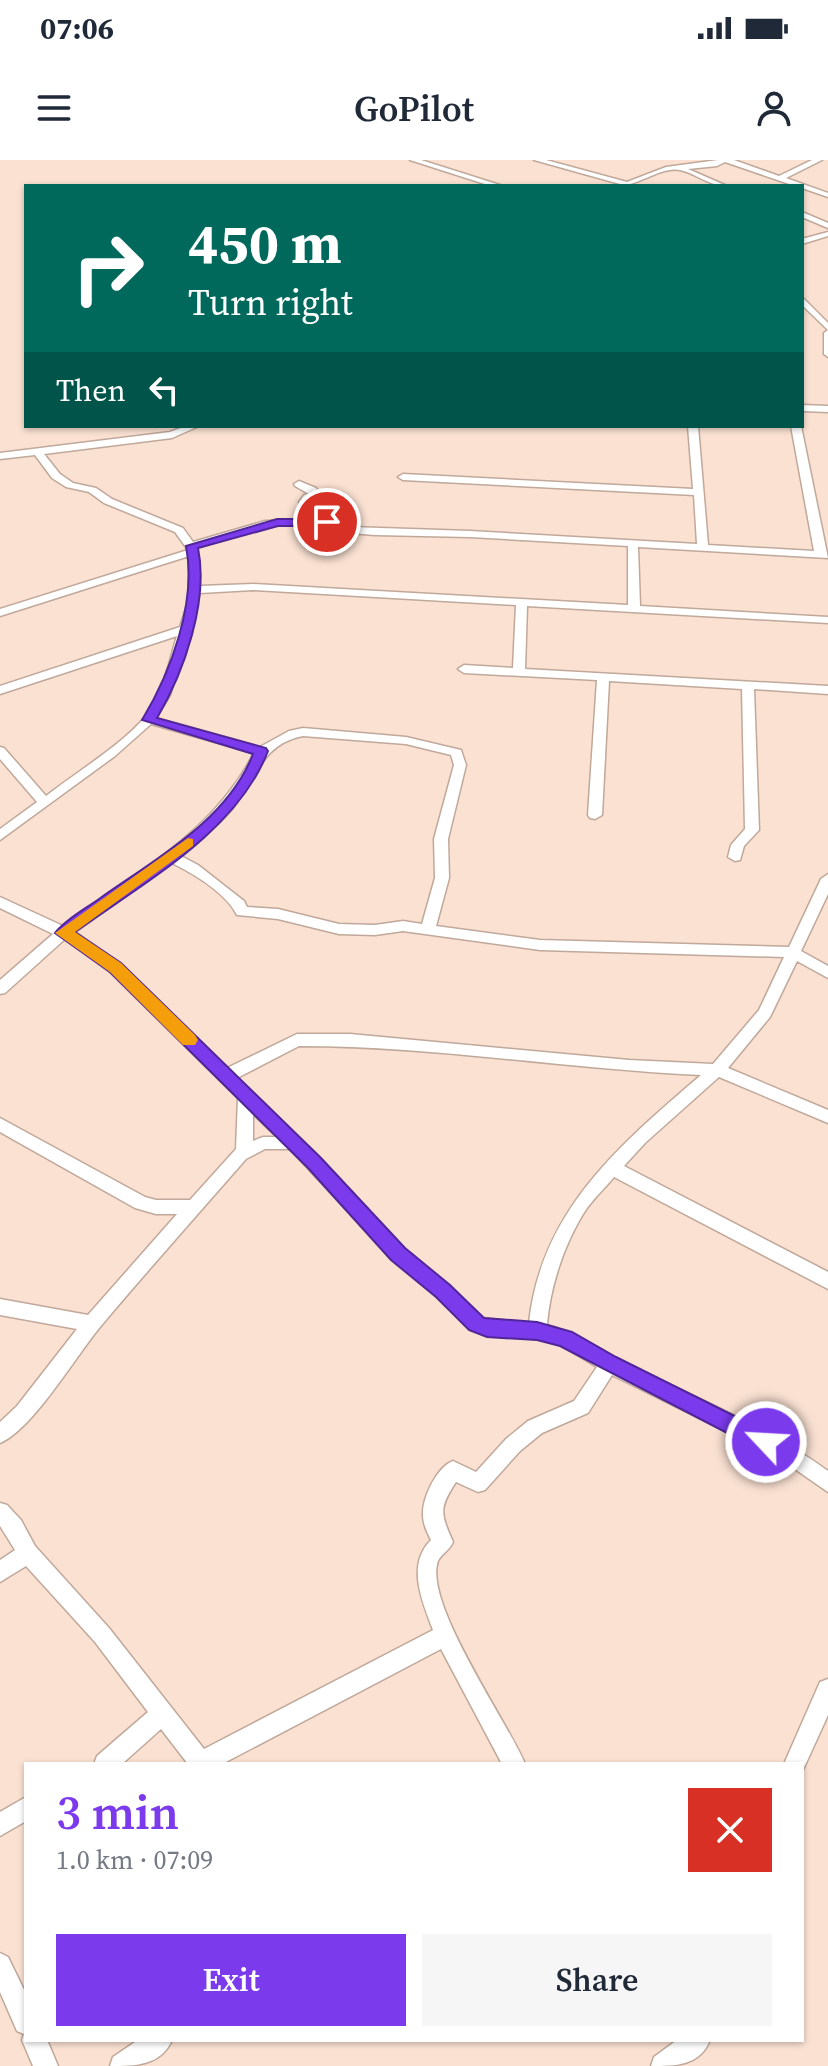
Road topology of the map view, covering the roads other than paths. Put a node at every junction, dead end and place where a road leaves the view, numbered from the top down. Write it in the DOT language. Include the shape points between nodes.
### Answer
graph roads {
  1 [pos="414,160"];
  2 [pos="538,160"];
  3 [pos="725,160"];
  4 [pos="818,160"];
  5 [pos="678,167"];
  6 [pos="780,178"];
  7 [pos="492,184"];
  8 [pos="622,184"];
  9 [pos="628,184"];
  10 [pos="718,184"];
  11 [pos="798,184"];
  12 [pos="804,186"];
  13 [pos="828,194"];
  14 [pos="804,215"];
  15 [pos="828,226"];
  16 [pos="828,234"];
  17 [pos="804,241"];
  18 [pos="804,302"];
  19 [pos="827,327"];
  20 [pos="828,354"];
  21 [pos="804,408"];
  22 [pos="828,409"];
  23 [pos="189,428"];
  24 [pos="693,428"];
  25 [pos="796,428"];
  26 [pos="36,450"];
  27 [pos="0,456"];
  28 [pos="403,477"];
  29 [pos="299,484"];
  30 [pos="696,492"];
  31 [pos="327,522"];
  32 [pos="633,544"];
  33 [pos="193,548"];
  34 [pos="703,549"];
  35 [pos="824,555"];
  36 [pos="196,590"];
  37 [pos="522,602"];
  38 [pos="634,608"];
  39 [pos="0,613"];
  40 [pos="828,620"];
  41 [pos="186,629"];
  42 [pos="464,669"];
  43 [pos="519,672"];
  44 [pos="603,677"];
  45 [pos="748,685"];
  46 [pos="0,690"];
  47 [pos="828,690"];
  48 [pos="149,720"];
  49 [pos="0,751"];
  50 [pos="261,751"];
  51 [pos="44,802"];
  52 [pos="595,815"];
  53 [pos="0,836"];
  54 [pos="171,856"];
  55 [pos="735,857"];
  56 [pos="828,879"];
  57 [pos="0,902"];
  58 [pos="428,929"];
  59 [pos="64,933"];
  60 [pos="792,952"];
  61 [pos="828,973"];
  62 [pos="0,989"];
  63 [pos="717,1070"];
  64 [pos="226,1076"];
  65 [pos="246,1096"];
  66 [pos="828,1117"];
  67 [pos="0,1124"];
  68 [pos="294,1143"];
  69 [pos="244,1151"];
  70 [pos="614,1169"];
  71 [pos="193,1207"];
  72 [pos="828,1281"];
  73 [pos="0,1307"];
  74 [pos="92,1324"];
  75 [pos="537,1331"];
  76 [pos="609,1364"];
  77 [pos="0,1434"];
  78 [pos="828,1483"];
  79 [pos="0,1512"];
  80 [pos="28,1553"];
  81 [pos="0,1572"];
  82 [pos="445,1635"];
  83 [pos="828,1690"];
  84 [pos="163,1713"];
  85 [pos="107,1762"];
  86 [pos="201,1762"];
  87 [pos="204,1762"];
  88 [pos="513,1762"];
  89 [pos="796,1762"];
  90 [pos="24,1809"];
  91 [pos="0,1825"];
  92 [pos="0,1965"];
  93 [pos="24,2018"];
  94 [pos="35,2042"];
  95 [pos="157,2042"];
  96 [pos="695,2042"];
  97 [pos="46,2066"];
  98 [pos="122,2066"];
  99 [pos="663,2066"];
  1 -- 7 [label="street"];
  2 -- 8 [label="street"];
  3 -- 5 [label="street"];
  3 -- 6 [label="street"];
  4 -- 6 [label="street"];
  5 -- 9 [label="street"];
  5 -- 10 [label="street"];
  6 -- 11 [label="street"];
  12 -- 13 [label="street"];
  14 -- 15 [label="street"];
  16 -- 17 [label="street"];
  18 -- 19 [label="street"];
  19 -- 20 [label="street"];
  21 -- 22 [label="street"];
  23 -- 26 [label="street" via="172,435"];
  24 -- 30 [label="street"];
  25 -- 35 [label="street"];
  26 -- 27 [label="street"];
  26 -- 33 [label="street" via="64,481 179,530"];
  28 -- 30 [label="street"];
  29 -- 31 [label="street" via="317,498 308,497 306,508 320,511"];
  30 -- 34 [label="street"];
  31 -- 32 [label="street" via="375,532"];
  31 -- 33 [label="street" via="277,522"];
  32 -- 34 [label="street"];
  32 -- 38 [label="street"];
  33 -- 36 [label="street"];
  33 -- 39 [label="street"];
  34 -- 35 [label="street"];
  36 -- 37 [label="street" via="253,587"];
  36 -- 41 [label="street"];
  37 -- 38 [label="street"];
  37 -- 43 [label="street"];
  38 -- 40 [label="street"];
  41 -- 46 [label="street"];
  41 -- 48 [label="street" via="164,695"];
  42 -- 43 [label="street"];
  43 -- 44 [label="street"];
  44 -- 45 [label="street"];
  44 -- 52 [label="street"];
  45 -- 47 [label="street"];
  45 -- 55 [label="street" via="752,830"];
  48 -- 50 [label="street"];
  48 -- 51 [label="street"];
  49 -- 51 [label="street"];
  50 -- 54 [label="street" via="231,804"];
  50 -- 58 [label="street" via="303,732 447,747 457,753 460,765 441,839 442,878"];
  51 -- 53 [label="street"];
  54 -- 58 [label="street" via="248,914 278,914 347,930"];
  54 -- 59 [label="street"];
  56 -- 60 [label="street"];
  57 -- 59 [label="street"];
  58 -- 60 [label="street" via="540,945"];
  59 -- 62 [label="street"];
  59 -- 64 [label="street" via="115,968"];
  60 -- 61 [label="street"];
  60 -- 63 [label="street" via="765,1013"];
  63 -- 64 [label="street" via="314,1038 278,1047"];
  63 -- 66 [label="street"];
  63 -- 70 [label="street" via="639,1138"];
  64 -- 65 [label="street"];
  65 -- 68 [label="street"];
  65 -- 69 [label="street"];
  67 -- 71 [label="street" via="141,1203"];
  68 -- 69 [label="street" via="263,1143"];
  68 -- 75 [label="street" via="398,1254 476,1324"];
  69 -- 71 [label="street"];
  70 -- 72 [label="street"];
  70 -- 75 [label="street" via="580,1204 561,1240 540,1302"];
  71 -- 74 [label="street"];
  73 -- 74 [label="street"];
  74 -- 77 [label="street" via="24,1412"];
  75 -- 76 [label="street" via="565,1338"];
  76 -- 78 [label="street" via="783,1450"];
  76 -- 82 [label="street" via="581,1407 535,1427 478,1483 453,1470 433,1500 431,1523 443,1542 428,1560 427,1576"];
  79 -- 80 [label="street"];
  80 -- 81 [label="street"];
  80 -- 84 [label="street"];
  82 -- 87 [label="street"];
  82 -- 88 [label="street"];
  83 -- 89 [label="street"];
  84 -- 85 [label="street"];
  84 -- 86 [label="street"];
  90 -- 91 [label="street"];
  92 -- 93 [label="street"];
  94 -- 97 [label="street"];
  95 -- 98 [label="street"];
  96 -- 99 [label="street"];
}
